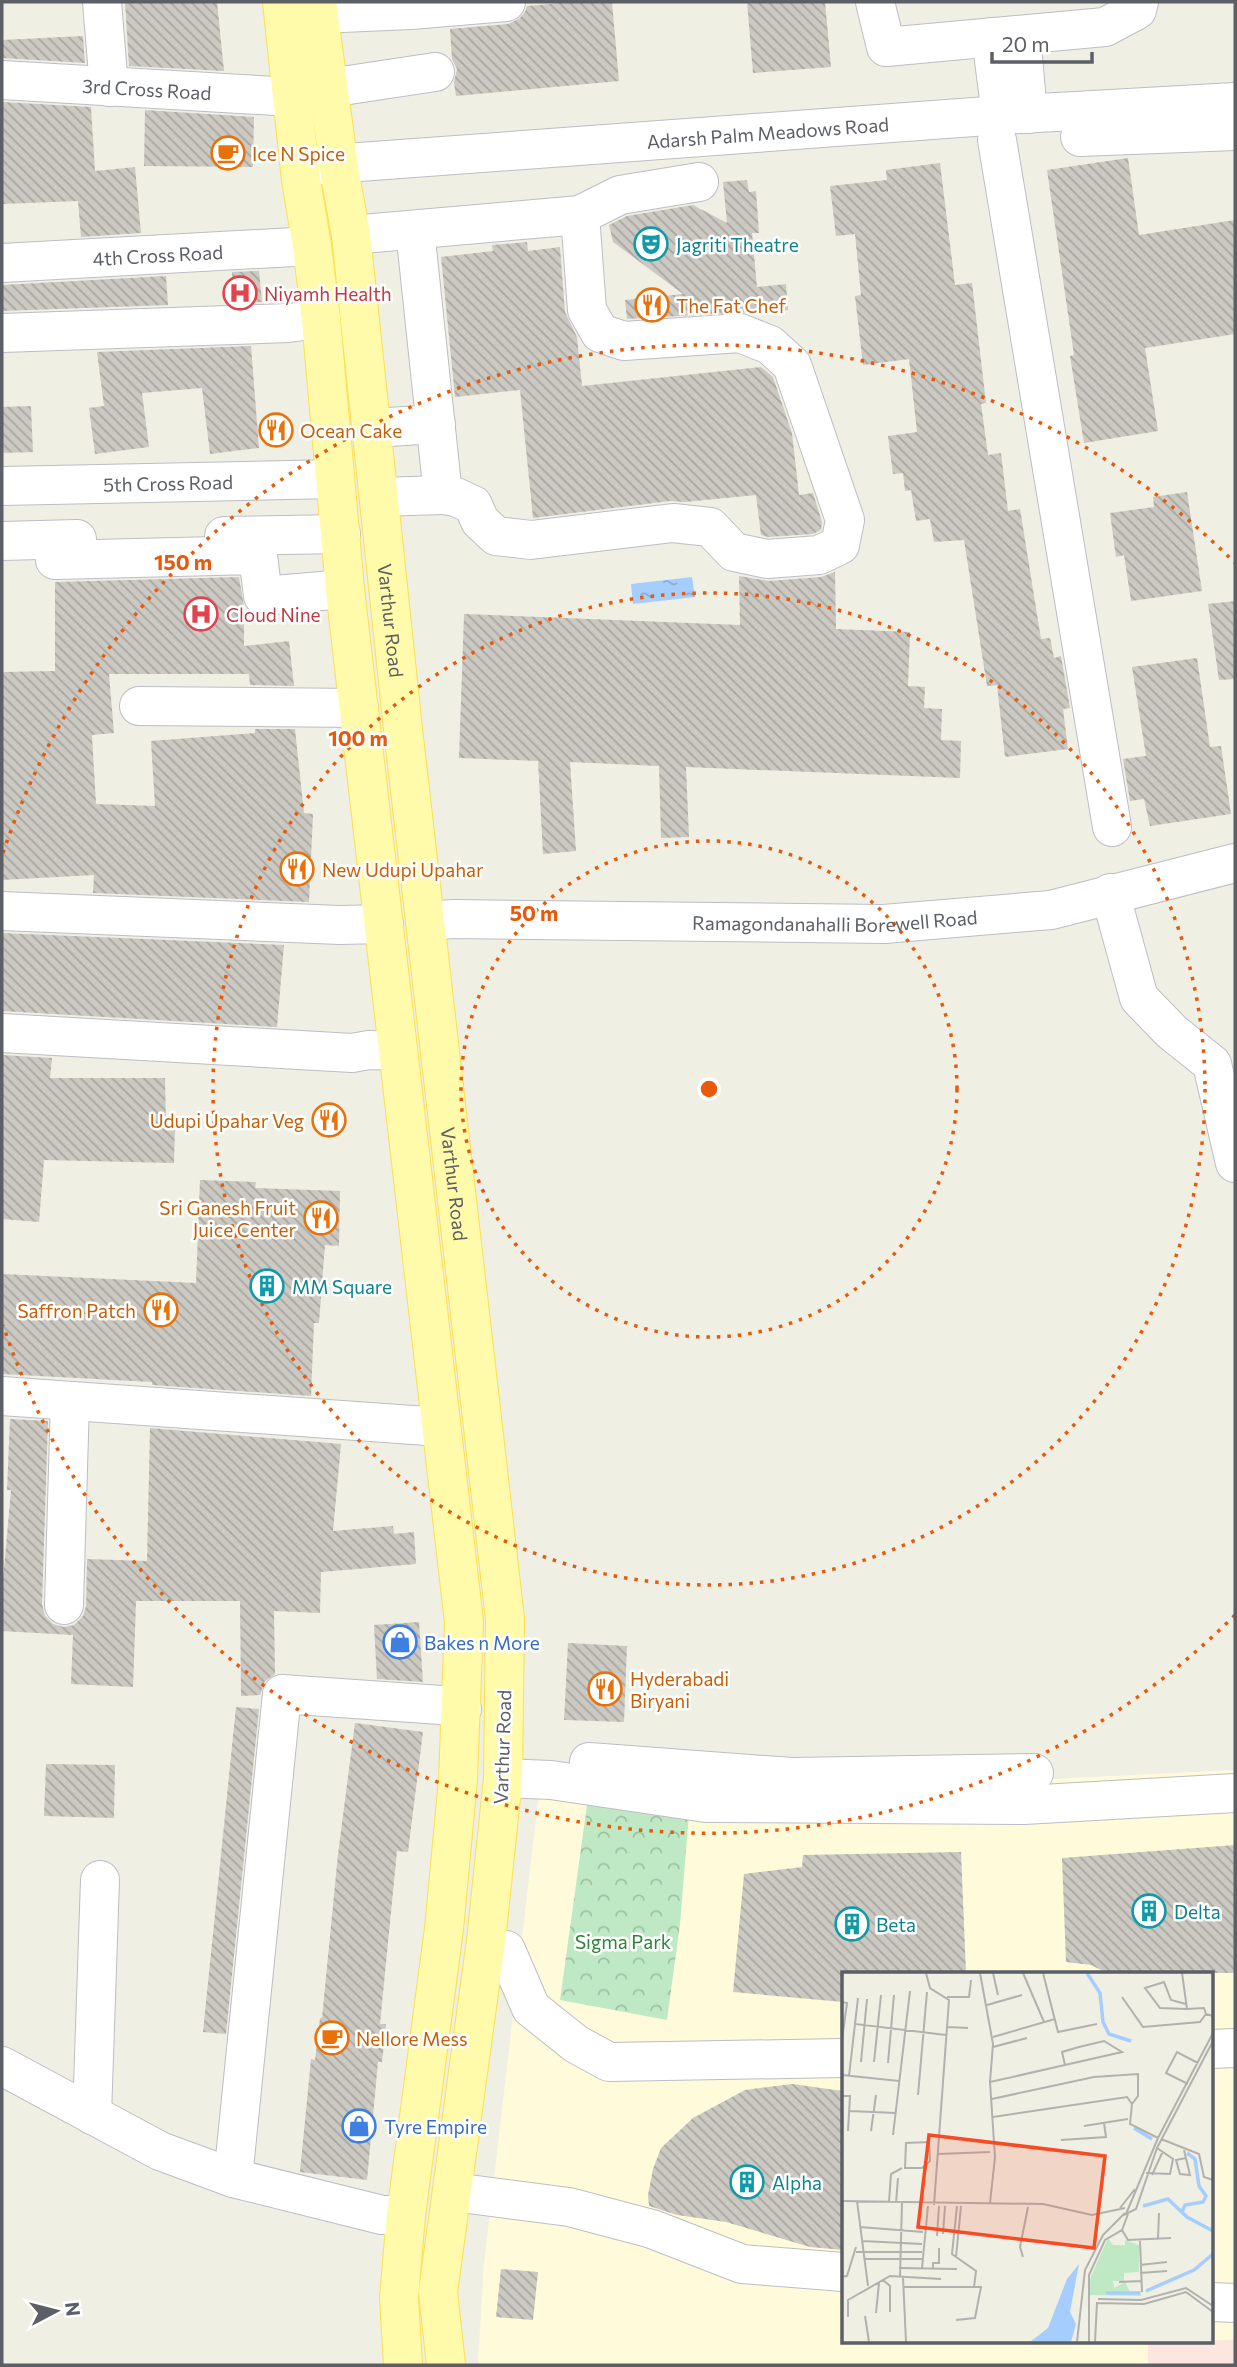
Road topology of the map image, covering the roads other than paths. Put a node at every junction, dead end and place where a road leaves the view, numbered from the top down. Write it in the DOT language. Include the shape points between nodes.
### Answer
graph roads {
  1 [pos="102,2"];
  2 [pos="282,2"];
  3 [pos="506,2"];
  4 [pos="875,2"];
  5 [pos="1139,2"];
  6 [pos="318,8"];
  7 [pos="1006,36"];
  8 [pos="435,72"];
  9 [pos="2,80"];
  10 [pos="338,86"];
  11 [pos="109,87"];
  12 [pos="292,97"];
  13 [pos="1235,102"];
  14 [pos="1009,123"];
  15 [pos="1235,131"];
  16 [pos="340,169"];
  17 [pos="301,173"];
  18 [pos="699,182"];
  19 [pos="580,215"];
  20 [pos="415,230"];
  21 [pos="351,235"];
  22 [pos="312,246"];
  23 [pos="2,263"];
  24 [pos="321,319"];
  25 [pos="2,333"];
  26 [pos="436,424"];
  27 [pos="373,428"];
  28 [pos="335,479"];
  29 [pos="2,486"];
  30 [pos="443,495"];
  31 [pos="379,497"];
  32 [pos="341,534"];
  33 [pos="53,540"];
  34 [pos="2,541"];
  35 [pos="345,589"];
  36 [pos="139,706"];
  37 [pos="359,708"];
  38 [pos="1112,827"];
  39 [pos="1235,863"];
  40 [pos="1110,894"];
  41 [pos="2,911"];
  42 [pos="425,921"];
  43 [pos="384,924"];
  44 [pos="2,1033"];
  45 [pos="398,1051"];
  46 [pos="1235,1163"];
  47 [pos="2,1396"];
  48 [pos="70,1401"];
  49 [pos="441,1427"];
  50 [pos="64,1605"];
  51 [pos="462,1709"];
  52 [pos="503,1767"];
  53 [pos="1034,1773"];
  54 [pos="1235,1793"];
  55 [pos="100,1880"];
  56 [pos="506,1950"];
  57 [pos="1235,2048"];
  58 [pos="1212,2049"];
  59 [pos="842,2058"];
  60 [pos="2,2066"];
  61 [pos="92,2115"];
  62 [pos="233,2178"];
  63 [pos="453,2192"];
  64 [pos="406,2215"];
  65 [pos="842,2272"];
  66 [pos="1212,2302"];
  67 [pos="1235,2303"];
  68 [pos="403,2365"];
  69 [pos="446,2365"];
  1 -- 11 [label="street"];
  2 -- 12 [label="main road"];
  3 -- 6 [label="street" via="411,10"];
  4 -- 7 [label="street" via="886,47"];
  5 -- 7 [label="street" via="1137,10 1105,27"];
  6 -- 10 [label="main road, Varthur Road"];
  7 -- 14 [label="street"];
  8 -- 10 [label="street"];
  9 -- 11 [label="street, 3rd Cross Road"];
  10 -- 16 [label="main road, Varthur Road"];
  11 -- 12 [label="street, 3rd Cross Road"];
  12 -- 17 [label="main road"];
  13 -- 14 [label="street, Adarsh Palm Meadows Road"];
  14 -- 15 [label="street, Adarsh Palm Meadows Road"];
  14 -- 16 [label="street, Adarsh Palm Meadows Road"];
  14 -- 38 [label="street"];
  16 -- 17 [label="street, Adarsh Palm Meadows Road"];
  16 -- 21 [label="main road, Varthur Road"];
  17 -- 22 [label="main road"];
  18 -- 19 [label="street" via="620,195"];
  19 -- 20 [label="street"];
  19 -- 30 [label="street" via="587,310 600,333 624,341 740,333 770,345 792,365 845,520 840,545 819,555 767,559 734,552 710,527 673,523 519,539 496,536 480,522 473,505"];
  20 -- 21 [label="street"];
  20 -- 26 [label="street"];
  21 -- 27 [label="main road, Varthur Road"];
  22 -- 23 [label="street, 4th Cross Road"];
  22 -- 24 [label="main road"];
  24 -- 25 [label="street"];
  24 -- 28 [label="main road"];
  26 -- 27 [label="street"];
  26 -- 30 [label="street"];
  27 -- 31 [label="main road, Varthur Road"];
  28 -- 29 [label="street, 5th Cross Road"];
  28 -- 32 [label="main road"];
  30 -- 31 [label="street"];
  31 -- 42 [label="main road, Varthur Road"];
  32 -- 33 [label="street"];
  32 -- 35 [label="main road"];
  33 -- 34 [label="street"];
  33 -- 35 [label="street" via="55,560 258,555 263,596"];
  35 -- 37 [label="main road"];
  36 -- 37 [label="street"];
  37 -- 43 [label="main road"];
  39 -- 40 [label="street, Ramagondanahalli Borewell Road"];
  40 -- 42 [label="street, Ramagondanahalli Borewell Road" via="1051,910 884,924"];
  40 -- 46 [label="street" via="1139,998 1212,1064"];
  41 -- 43 [label="street"];
  42 -- 52 [label="main road, Varthur Road" via="505,1619"];
  43 -- 45 [label="main road"];
  44 -- 45 [label="street" via="352,1053"];
  45 -- 49 [label="main road"];
  47 -- 48 [label="street"];
  48 -- 49 [label="street"];
  48 -- 50 [label="street"];
  49 -- 51 [label="main road" via="464,1622"];
  51 -- 62 [label="street" via="282,1694"];
  51 -- 64 [label="main road" via="443,1929"];
  52 -- 53 [label="street" via="792,1777"];
  52 -- 54 [label="street" via="551,1780 706,1803 1024,1805"];
  52 -- 63 [label="main road, Varthur Road"];
  55 -- 61 [label="street"];
  56 -- 59 [label="street" via="531,2008 576,2044 609,2062"];
  57 -- 58 [label="street"];
  60 -- 61 [label="street"];
  61 -- 62 [label="street" via="160,2151"];
  62 -- 64 [label="street" via="382,2215"];
  63 -- 65 [label="street" via="569,2207 652,2229 742,2264"];
  63 -- 69 [label="main road, Varthur Road" via="438,2292"];
  64 -- 68 [label="main road" via="399,2298"];
  66 -- 67 [label="street"];
}
